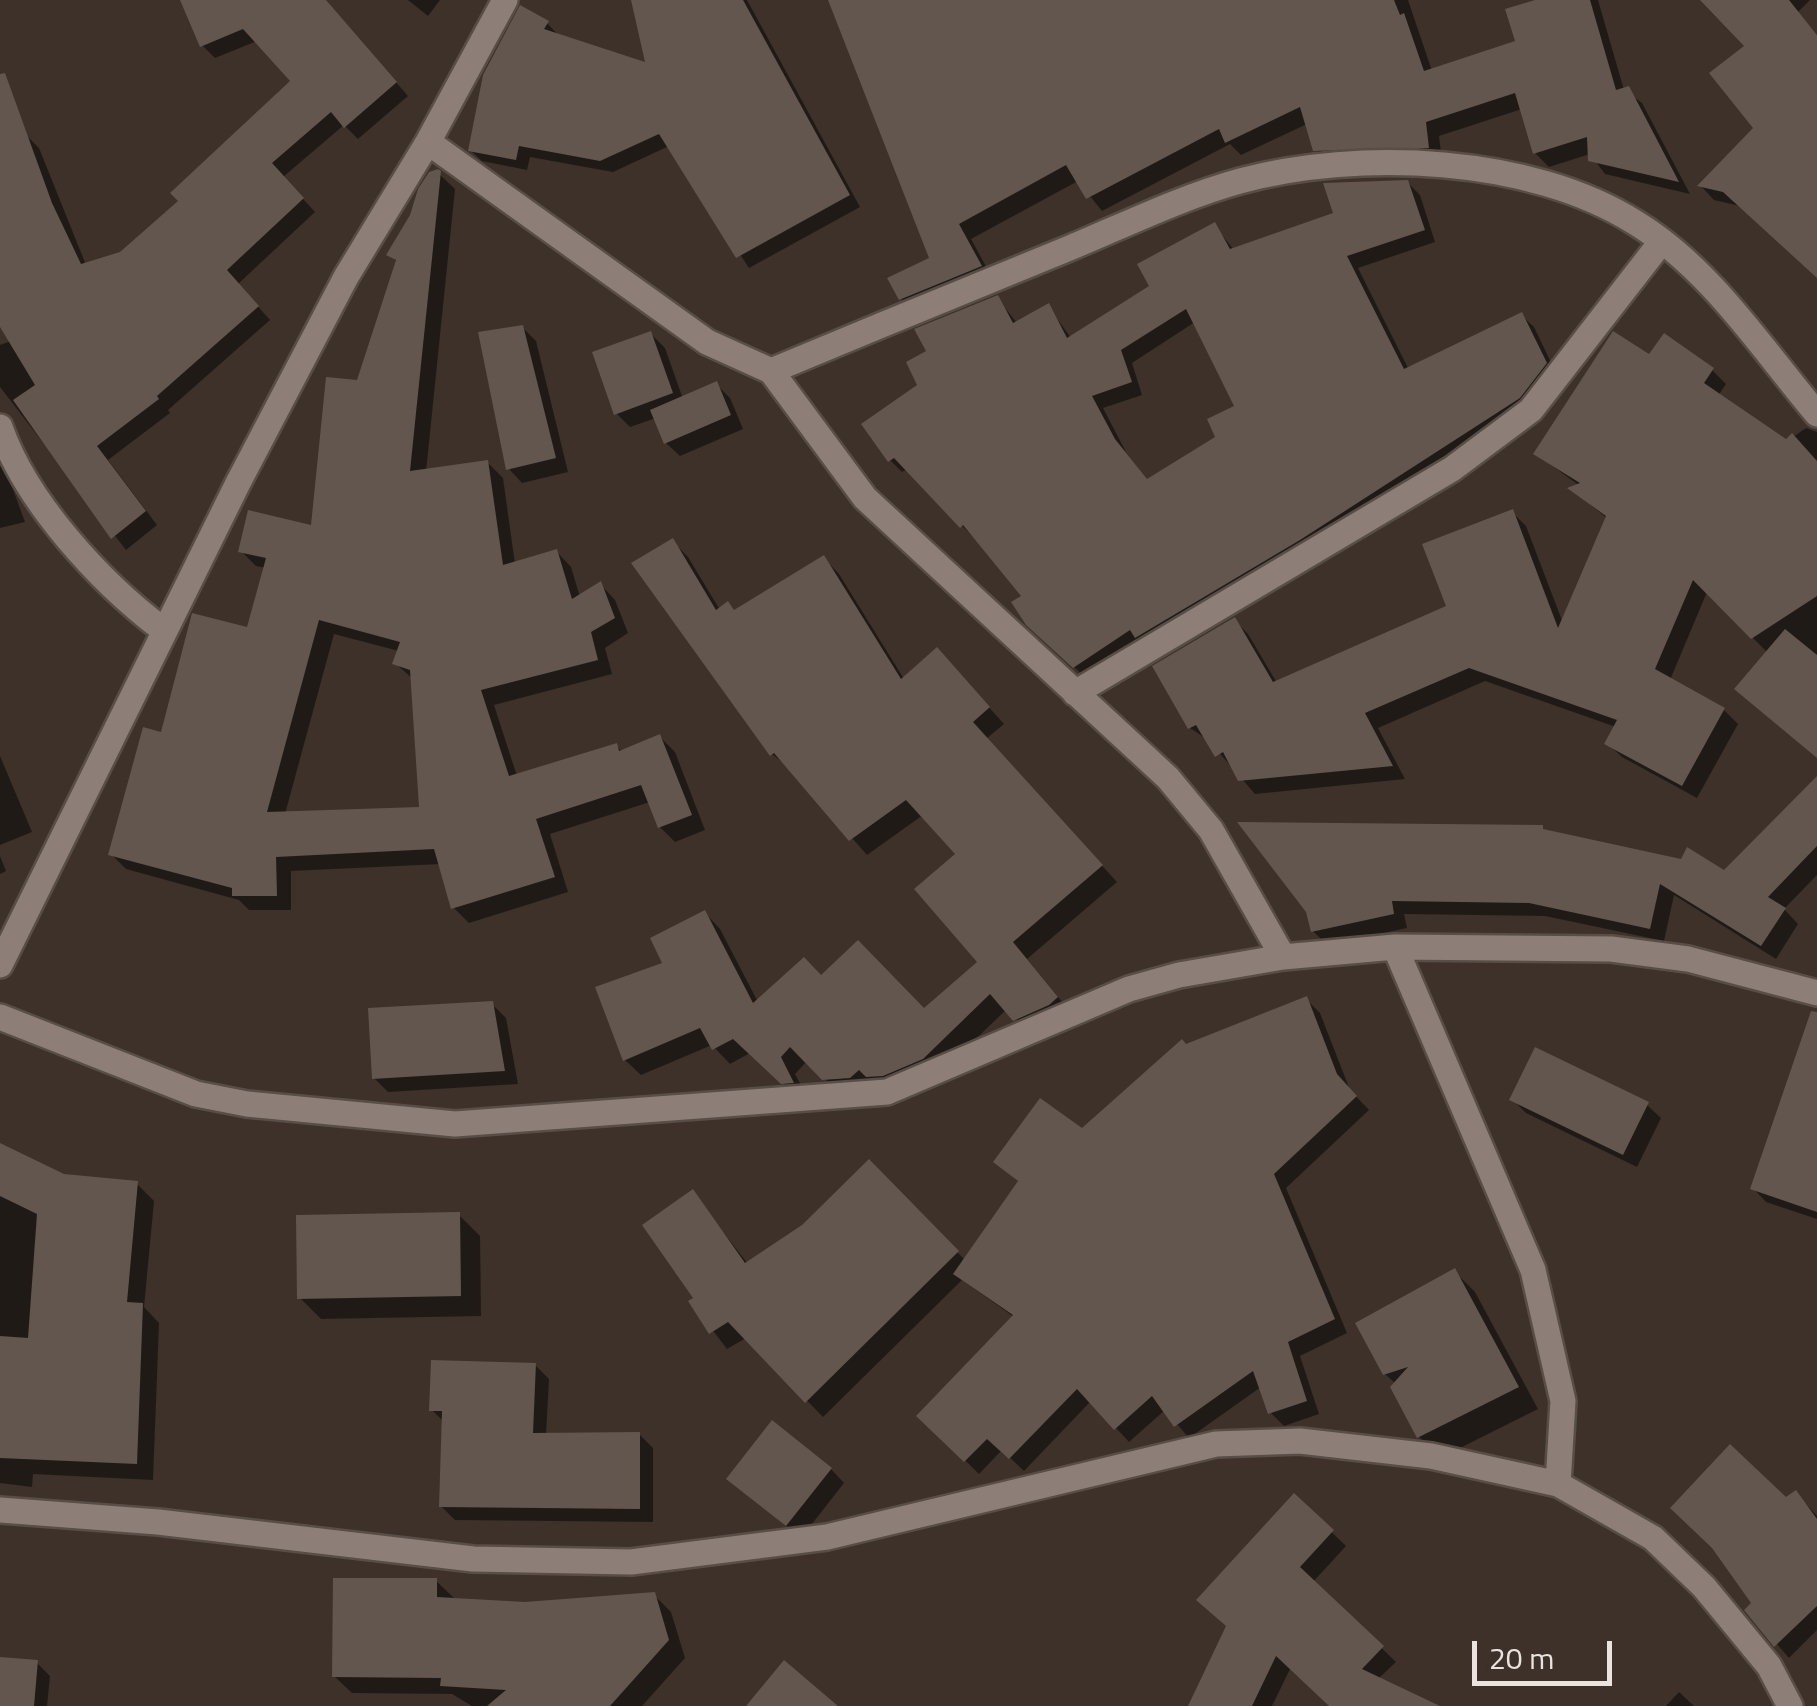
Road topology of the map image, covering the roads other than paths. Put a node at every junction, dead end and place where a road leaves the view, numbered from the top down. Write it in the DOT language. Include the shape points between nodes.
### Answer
graph roads {
  1 [pos="505,0"];
  2 [pos="428,142"];
  3 [pos="1662,241"];
  4 [pos="772,370"];
  5 [pos="1817,414"];
  6 [pos="0,427"];
  7 [pos="162,629"];
  8 [pos="1075,692"];
  9 [pos="1396,948"];
  10 [pos="1283,956"];
  11 [pos="0,965"];
  12 [pos="1817,993"];
  13 [pos="0,1017"];
  14 [pos="1558,1484"];
  15 [pos="0,1510"];
  16 [pos="1790,1706"];
  1 -- 2 [label="street"];
  2 -- 4 [label="street" via="707,342"];
  2 -- 7 [label="street" via="346,277"];
  3 -- 4 [label="street" via="1583,193 1454,166 1354,164 1261,178 1154,212"];
  3 -- 5 [label="street" via="1708,282"];
  3 -- 8 [label="street" via="1531,410 1452,470"];
  4 -- 8 [label="street" via="865,498"];
  6 -- 7 [label="street" via="35,491 100,578"];
  7 -- 11 [label="street"];
  8 -- 10 [label="street" via="1168,778 1210,830"];
  9 -- 10 [label="street"];
  9 -- 12 [label="street" via="1611,949 1688,959"];
  9 -- 14 [label="street" via="1533,1270 1562,1401"];
  10 -- 13 [label="street" via="1129,989 888,1092 455,1124 196,1094"];
  14 -- 15 [label="street" via="1412,1454 1300,1441 1216,1444 826,1536 632,1562 474,1559"];
  14 -- 16 [label="street" via="1653,1538 1748,1640"];
}
